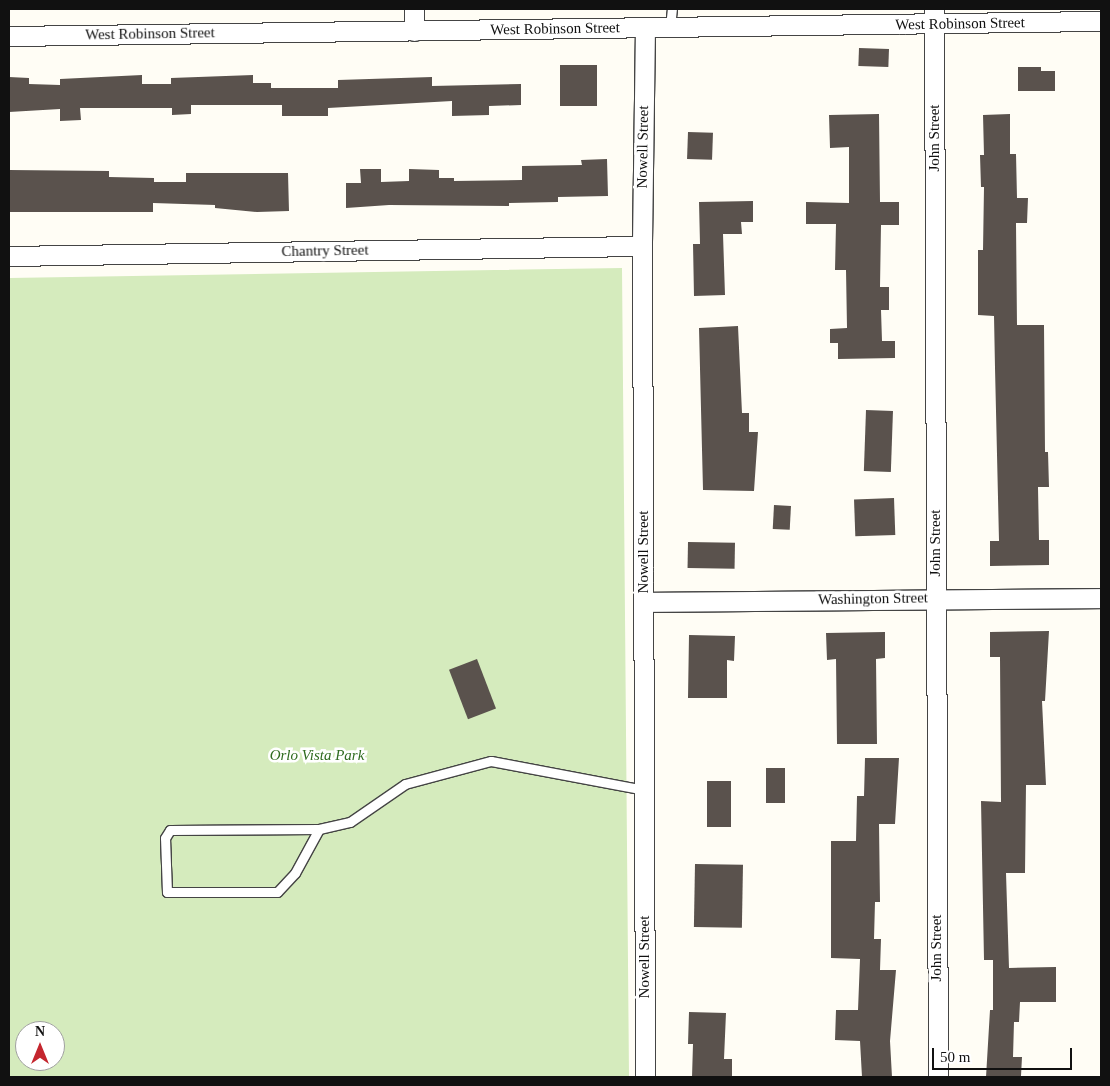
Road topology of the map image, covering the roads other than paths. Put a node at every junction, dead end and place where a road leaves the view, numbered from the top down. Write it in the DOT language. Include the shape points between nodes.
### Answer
graph roads {
  1 [pos="414,9"];
  2 [pos="934,17"];
  3 [pos="671,18"];
  4 [pos="1101,21"];
  5 [pos="645,28"];
  6 [pos="414,31"];
  7 [pos="9,36"];
  8 [pos="642,246"];
  9 [pos="9,256"];
  10 [pos="1101,598"];
  11 [pos="936,599"];
  12 [pos="645,602"];
  13 [pos="645,790"];
  14 [pos="319,829"];
  15 [pos="645,1077"];
  16 [pos="938,1077"];
  1 -- 6 [label="street"];
  2 -- 3 [label="street, West Robinson Street"];
  2 -- 4 [label="street, West Robinson Street"];
  2 -- 11 [label="street, John Street"];
  3 -- 5 [label="street, West Robinson Street"];
  5 -- 6 [label="street, West Robinson Street"];
  5 -- 8 [label="street, Nowell Street"];
  6 -- 7 [label="street, West Robinson Street"];
  8 -- 9 [label="street, Chantry Street"];
  8 -- 12 [label="street, Nowell Street"];
  10 -- 11 [label="street, Washington Street"];
  11 -- 12 [label="street, Washington Street"];
  11 -- 16 [label="street, John Street"];
  12 -- 13 [label="street, Nowell Street"];
  13 -- 14 [label="lane" via="491,761 405,784 350,822"];
  13 -- 15 [label="street, Nowell Street"];
  14 -- 14 [label="lane" via="170,830 165,838 167,892 277,892 294,873"];
}
